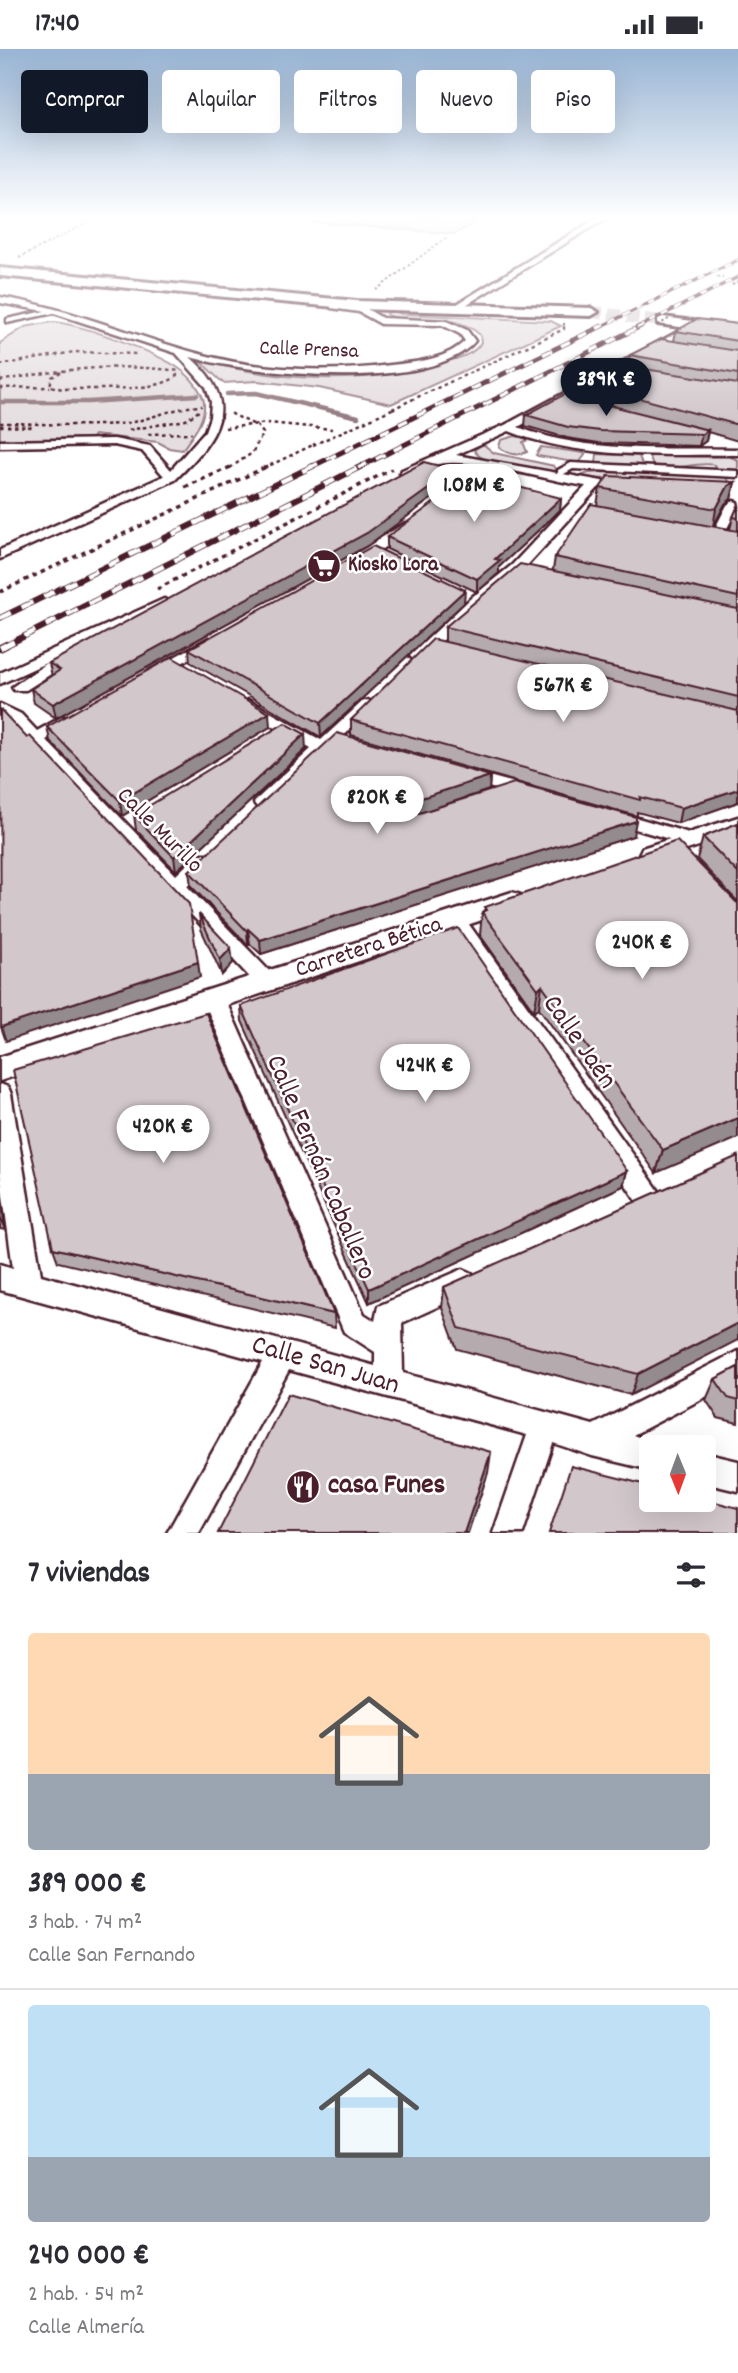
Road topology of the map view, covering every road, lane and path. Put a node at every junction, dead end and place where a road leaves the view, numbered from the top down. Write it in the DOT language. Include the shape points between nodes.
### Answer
graph roads {
  1 [pos="145,286"];
  2 [pos="382,286"];
  3 [pos="490,286"];
  4 [pos="1,297"];
  5 [pos="264,298"];
  6 [pos="357,305"];
  7 [pos="42,306"];
  8 [pos="395,307"];
  9 [pos="453,309"];
  10 [pos="66,312"];
  11 [pos="591,312"];
  12 [pos="370,316"];
  13 [pos="10,321"];
  14 [pos="663,323"];
  15 [pos="696,325"];
  16 [pos="0,330"];
  17 [pos="738,331"];
  18 [pos="659,347"];
  19 [pos="672,349"];
  20 [pos="174,350"];
  21 [pos="147,356"];
  22 [pos="170,363"];
  23 [pos="0,365"];
  24 [pos="163,368"];
  25 [pos="65,370"];
  26 [pos="612,372"];
  27 [pos="625,374"];
  28 [pos="0,381"];
  29 [pos="55,387"];
  30 [pos="0,388"];
  31 [pos="392,409"];
  32 [pos="0,423"];
  33 [pos="250,424"];
  34 [pos="332,429"];
  35 [pos="514,429"];
  36 [pos="128,430"];
  37 [pos="712,439"];
  38 [pos="0,444"];
  39 [pos="738,446"];
  40 [pos="462,447"];
  41 [pos="198,452"];
  42 [pos="738,452"];
  43 [pos="151,454"];
  44 [pos="437,458"];
  45 [pos="481,462"];
  46 [pos="419,466"];
  47 [pos="398,472"];
  48 [pos="561,472"];
  49 [pos="738,474"];
  50 [pos="171,477"];
  51 [pos="595,484"];
  52 [pos="621,485"];
  53 [pos="508,490"];
  54 [pos="733,505"];
  55 [pos="415,519"];
  56 [pos="717,534"];
  57 [pos="0,555"];
  58 [pos="517,568"];
  59 [pos="337,571"];
  60 [pos="533,574"];
  61 [pos="0,592"];
  62 [pos="151,592"];
  63 [pos="220,636"];
  64 [pos="410,664"];
  65 [pos="0,680"];
  66 [pos="139,681"];
  67 [pos="20,687"];
  68 [pos="382,691"];
  69 [pos="230,694"];
  70 [pos="7,709"];
  71 [pos="81,713"];
  72 [pos="35,739"];
  73 [pos="335,742"];
  74 [pos="450,770"];
  75 [pos="514,789"];
  76 [pos="540,796"];
  77 [pos="489,797"];
  78 [pos="254,811"];
  79 [pos="593,811"];
  80 [pos="738,825"];
  81 [pos="216,848"];
  82 [pos="682,849"];
  83 [pos="633,860"];
  84 [pos="177,885"];
  85 [pos="531,895"];
  86 [pos="456,921"];
  87 [pos="266,981"];
  88 [pos="214,999"];
  89 [pos="0,1069"];
  90 [pos="0,1094"];
  91 [pos="675,1188"];
  92 [pos="650,1199"];
  93 [pos="625,1210"];
  94 [pos="488,1271"];
  95 [pos="0,1277"];
  96 [pos="29,1285"];
  97 [pos="388,1345"];
  98 [pos="283,1354"];
  99 [pos="738,1365"];
  100 [pos="389,1384"];
  101 [pos="544,1427"];
  102 [pos="592,1441"];
  103 [pos="639,1452"];
  104 [pos="716,1471"];
  105 [pos="738,1476"];
  106 [pos="181,1533"];
  107 [pos="508,1533"];
  1 -- 5 [label="main road"];
  2 -- 6 [label="path"];
  3 -- 9 [label="street"];
  4 -- 7 [label="street"];
  4 -- 7 [label="street" via="16,296"];
  4 -- 13 [label="street" via="14,308"];
  5 -- 6 [label="main road"];
  5 -- 12 [label="street" via="357,309"];
  6 -- 8 [label="main road"];
  7 -- 10 [label="street, Calle Prensa"];
  7 -- 13 [label="street"];
  8 -- 9 [label="main road"];
  8 -- 12 [label="street"];
  9 -- 11 [label="main road"];
  10 -- 13 [label="street"];
  10 -- 20 [label="street, Calle Prensa"];
  12 -- 20 [label="street, Calle Prensa" via="385,322 445,324 462,331 470,341 456,352 424,363 349,373 261,370"];
  13 -- 16 [label="street"];
  14 -- 15 [label="main road"];
  15 -- 17 [label="main road"];
  15 -- 18 [label="street"];
  18 -- 19 [label="street"];
  18 -- 26 [label="street"];
  20 -- 41 [label="street" via="209,380 218,406"];
  21 -- 23 [label="path" via="74,352"];
  22 -- 24 [label="path" via="187,372"];
  24 -- 25 [label="path"];
  24 -- 29 [label="path" via="177,375 153,386"];
  25 -- 28 [label="path"];
  25 -- 29 [label="path" via="52,377 50,386"];
  26 -- 27 [label="street"];
  26 -- 35 [label="street"];
  29 -- 30 [label="path"];
  31 -- 61 [label="path, bridge"];
  32 -- 36 [label="path" via="102,425 142,421 181,407 205,405 186,420"];
  33 -- 34 [label="path"];
  35 -- 40 [label="street"];
  35 -- 42 [label="street" via="557,442"];
  37 -- 39 [label="street"];
  38 -- 43 [label="street" via="114,442 146,448"];
  40 -- 44 [label="street"];
  40 -- 45 [label="street"];
  41 -- 43 [label="street" via="173,458"];
  41 -- 50 [label="street"];
  43 -- 50 [label="street"];
  44 -- 45 [label="street"];
  44 -- 46 [label="street"];
  45 -- 51 [label="street"];
  46 -- 47 [label="street"];
  46 -- 53 [label="street" via="463,484"];
  47 -- 62 [label="path"];
  48 -- 49 [label="street" via="571,466"];
  50 -- 57 [label="street"];
  51 -- 52 [label="street"];
  51 -- 58 [label="street"];
  54 -- 56 [label="street"];
  55 -- 59 [label="street" via="379,554"];
  58 -- 60 [label="street"];
  58 -- 64 [label="street" via="471,597 436,647"];
  63 -- 66 [label="street" via="179,665"];
  65 -- 67 [label="street"];
  65 -- 67 [label="street" via="175,599"];
  67 -- 70 [label="street" via="21,694"];
  68 -- 73 [label="street"];
  69 -- 73 [label="street" via="280,731"];
  70 -- 72 [label="street, Calle Murillo"];
  71 -- 72 [label="street"];
  72 -- 84 [label="street, Calle Murillo" via="125,826"];
  73 -- 78 [label="street"];
  74 -- 75 [label="street"];
  75 -- 76 [label="street"];
  75 -- 77 [label="street"];
  79 -- 82 [label="street"];
  80 -- 82 [label="street"];
  81 -- 84 [label="street"];
  82 -- 83 [label="street"];
  84 -- 87 [label="street, Calle Murillo"];
  85 -- 86 [label="street, Carretera Bética"];
  86 -- 87 [label="street, Carretera Bética"];
  86 -- 92 [label="street, Calle Jaén"];
  87 -- 88 [label="street, Carretera Bética"];
  88 -- 89 [label="street, Carretera Bética"];
  88 -- 97 [label="street, Calle Fernán Caballero" via="354,1323"];
  90 -- 96 [label="street"];
  91 -- 92 [label="street"];
  92 -- 93 [label="street"];
  94 -- 97 [label="street" via="388,1315"];
  95 -- 96 [label="street, Calle San Juan"];
  96 -- 98 [label="street, Calle San Juan"];
  97 -- 100 [label="street"];
  98 -- 100 [label="street, Calle San Juan"];
  98 -- 106 [label="street"];
  99 -- 102 [label="street"];
  100 -- 101 [label="street, Calle San Juan"];
  101 -- 102 [label="street, Calle San Juan"];
  101 -- 107 [label="street"];
  102 -- 103 [label="street, Calle San Juan"];
  104 -- 105 [label="street"];
}
